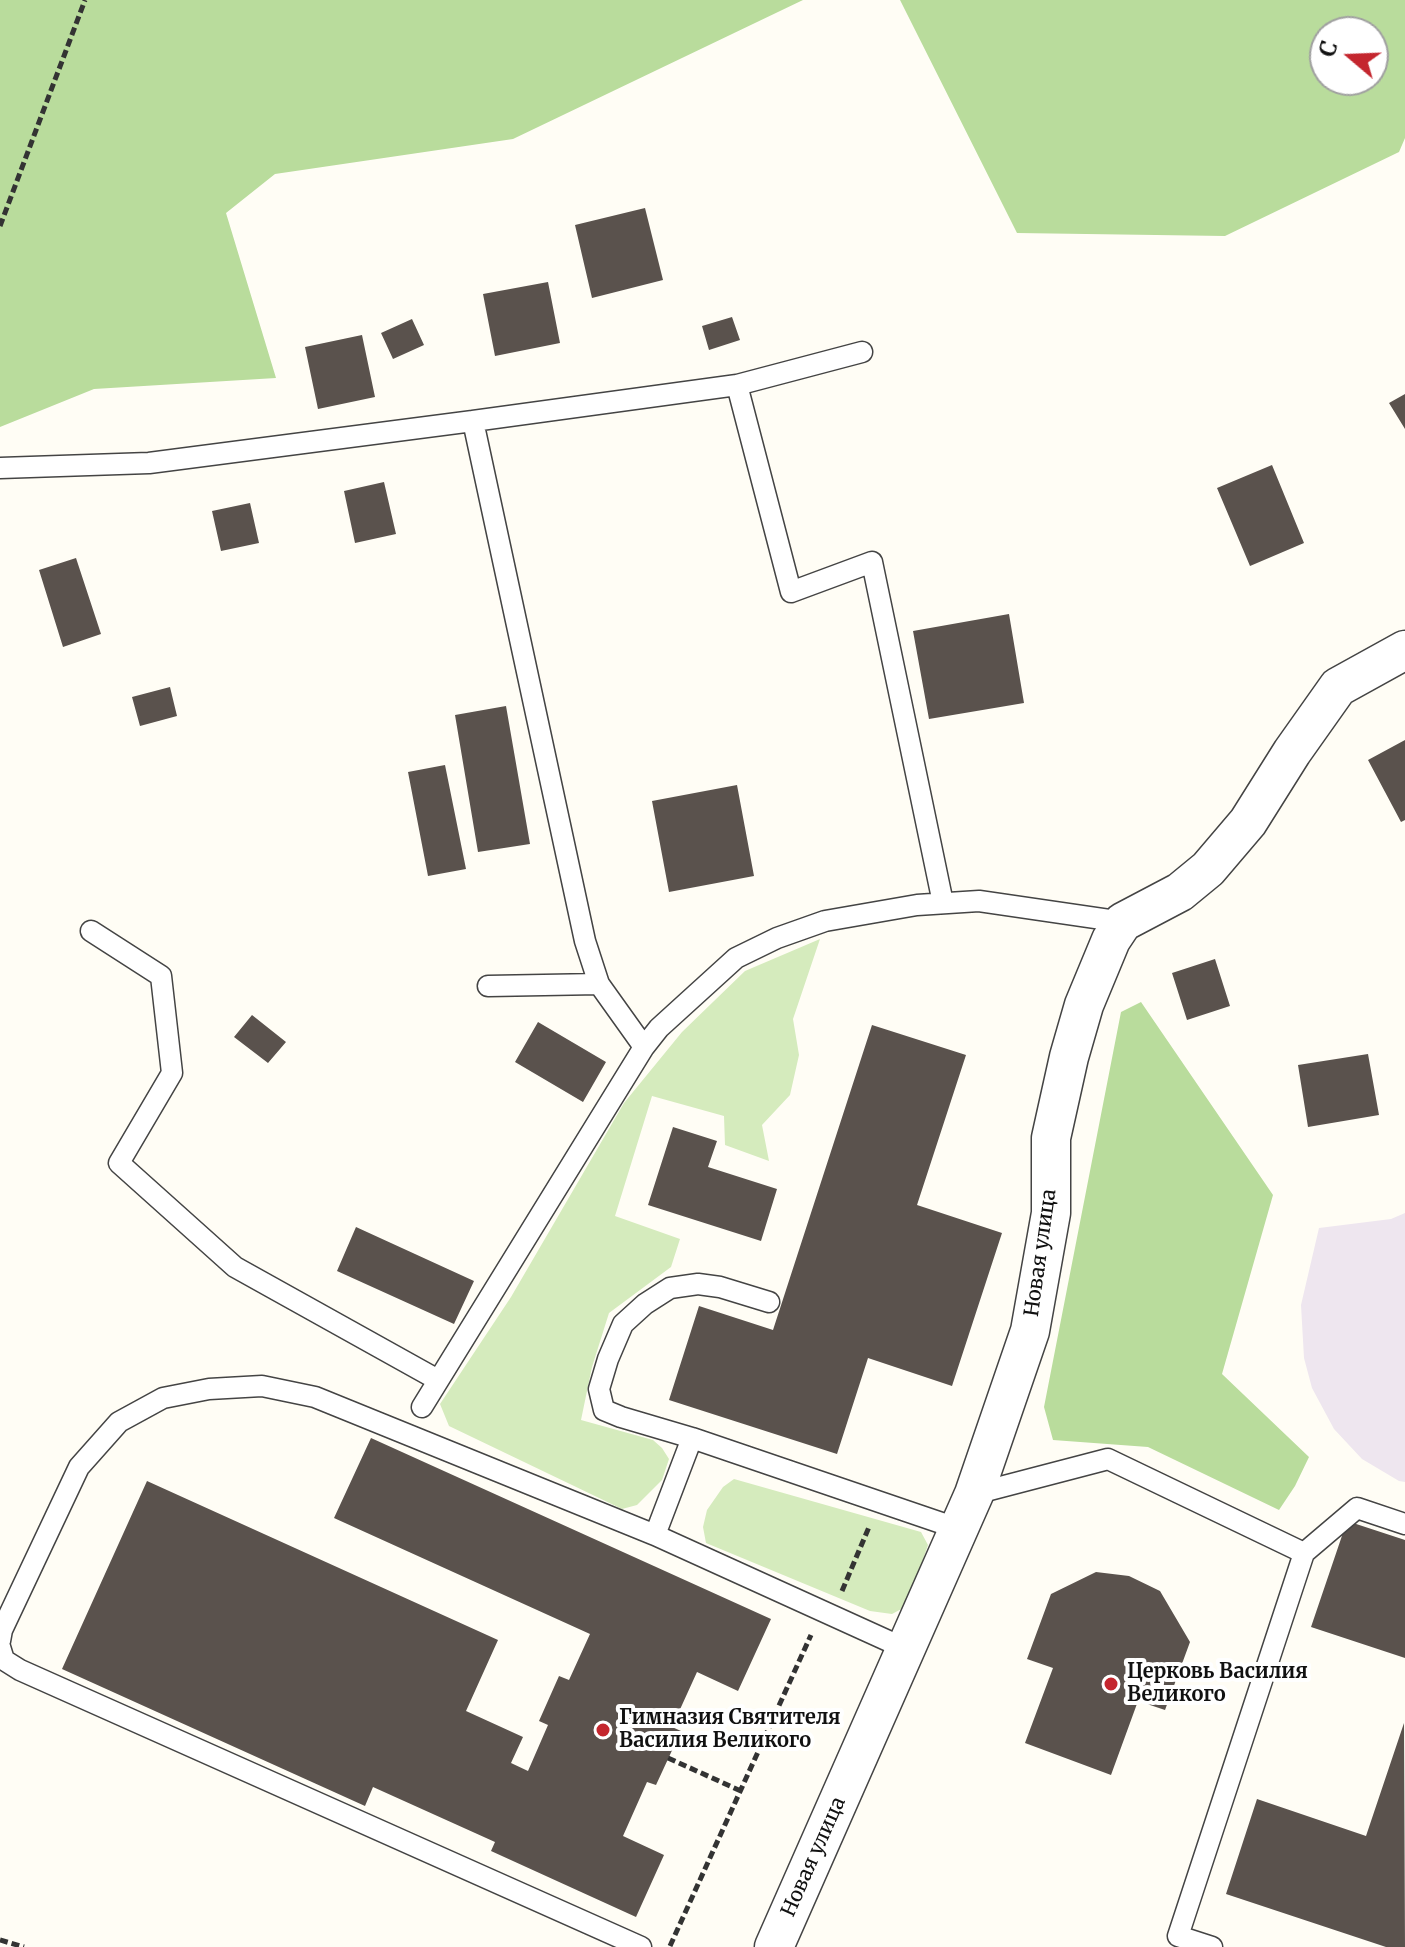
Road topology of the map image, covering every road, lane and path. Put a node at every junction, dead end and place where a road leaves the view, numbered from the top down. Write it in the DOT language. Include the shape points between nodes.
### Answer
graph roads {
  1 [pos="85,0"];
  2 [pos="0,226"];
  3 [pos="862,352"];
  4 [pos="737,385"];
  5 [pos="473,421"];
  6 [pos="0,468"];
  7 [pos="1405,650"];
  8 [pos="943,903"];
  9 [pos="1123,922"];
  10 [pos="91,931"];
  11 [pos="599,984"];
  12 [pos="488,986"];
  13 [pos="644,1047"];
  14 [pos="769,1302"];
  15 [pos="438,1380"];
  16 [pos="422,1407"];
  17 [pos="692,1438"];
  18 [pos="974,1494"];
  19 [pos="880,1502"];
  20 [pos="1405,1524"];
  21 [pos="959,1529"];
  22 [pos="655,1535"];
  23 [pos="1304,1553"];
  24 [pos="827,1613"];
  25 [pos="0,1641"];
  26 [pos="0,1647"];
  27 [pos="906,1649"];
  28 [pos="668,1758"];
  29 [pos="741,1791"];
  30 [pos="0,1940"];
  31 [pos="24,1947"];
  32 [pos="641,1947"];
  33 [pos="669,1947"];
  34 [pos="774,1947"];
  35 [pos="1212,1947"];
  1 -- 2 [label="path"];
  3 -- 4 [label="lane"];
  4 -- 5 [label="lane"];
  4 -- 8 [label="lane" via="791,592 872,562"];
  5 -- 6 [label="lane" via="149,463"];
  5 -- 11 [label="lane" via="585,941"];
  7 -- 9 [label="street" via="1338,687 1248,822 1208,869 1162,903"];
  8 -- 9 [label="lane" via="979,901"];
  8 -- 13 [label="lane" via="825,921 777,938 736,958"];
  9 -- 18 [label="street, Новая улица" via="1096,975 1069,1057 1051,1138 1051,1213 1030,1331"];
  10 -- 15 [label="lane" via="161,976 172,1073 119,1163 235,1267"];
  11 -- 12 [label="lane"];
  11 -- 13 [label="lane"];
  13 -- 15 [label="lane"];
  14 -- 17 [label="lane" via="720,1287 670,1288 623,1324 599,1389 604,1410"];
  15 -- 16 [label="lane"];
  17 -- 19 [label="lane"];
  17 -- 22 [label="lane"];
  18 -- 21 [label="street, Новая улица"];
  18 -- 23 [label="lane" via="1108,1459"];
  19 -- 21 [label="lane"];
  19 -- 24 [label="path" via="838,1601"];
  20 -- 23 [label="lane" via="1357,1508"];
  21 -- 27 [label="street, Новая улица"];
  22 -- 24 [label="lane"];
  22 -- 25 [label="lane" via="315,1397 262,1386 209,1389 163,1398 119,1422 88,1454"];
  23 -- 35 [label="lane" via="1178,1936"];
  24 -- 27 [label="lane"];
  24 -- 29 [label="path" via="816,1625"];
  26 -- 32 [label="lane" via="4,1660 20,1670"];
  27 -- 34 [label="street, Новая улица"];
  28 -- 29 [label="path"];
  29 -- 33 [label="path"];
  30 -- 31 [label="path"];
}
